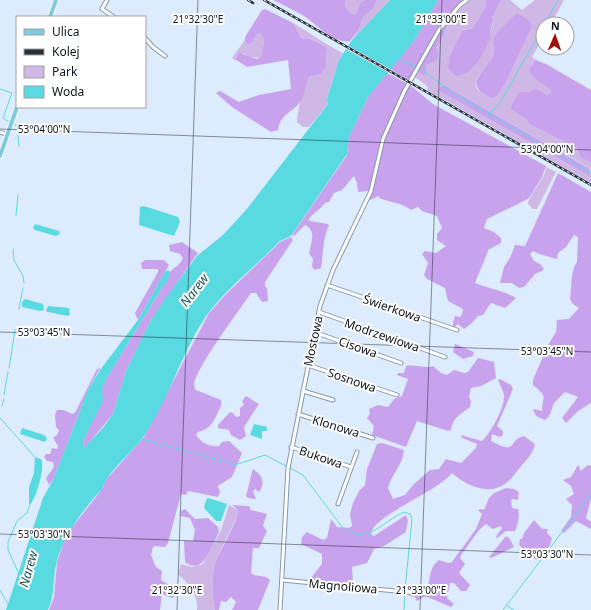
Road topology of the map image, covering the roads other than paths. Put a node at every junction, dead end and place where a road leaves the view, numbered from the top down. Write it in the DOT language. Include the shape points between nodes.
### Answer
graph roads {
  1 [pos="56,0"];
  2 [pos="107,0"];
  3 [pos="467,0"];
  4 [pos="50,16"];
  5 [pos="113,16"];
  6 [pos="146,39"];
  7 [pos="165,56"];
  8 [pos="18,108"];
  9 [pos="0,132"];
  10 [pos="8,135"];
  11 [pos="0,156"];
  12 [pos="327,285"];
  13 [pos="319,312"];
  14 [pos="457,330"];
  15 [pos="314,332"];
  16 [pos="445,357"];
  17 [pos="401,363"];
  18 [pos="308,365"];
  19 [pos="303,391"];
  20 [pos="397,395"];
  21 [pos="333,400"];
  22 [pos="298,414"];
  23 [pos="373,438"];
  24 [pos="291,447"];
  25 [pos="357,452"];
  26 [pos="351,467"];
  27 [pos="338,504"];
  28 [pos="282,580"];
  29 [pos="427,594"];
  30 [pos="280,610"];
  1 -- 4 [label="main road"];
  2 -- 5 [label="street" via="102,8"];
  3 -- 12 [label="street, Mostowa" via="439,30 406,87 383,139 371,191"];
  6 -- 7 [label="street" via="155,50"];
  8 -- 10 [label="main road"];
  9 -- 10 [label="street"];
  10 -- 11 [label="main road"];
  12 -- 13 [label="street, Mostowa"];
  12 -- 14 [label="street, Świerkowa"];
  13 -- 15 [label="street, Mostowa"];
  13 -- 16 [label="street, Modrzewiowa"];
  15 -- 17 [label="street, Cisowa"];
  15 -- 18 [label="street, Mostowa"];
  18 -- 19 [label="street, Mostowa"];
  18 -- 20 [label="street, Sosnowa"];
  19 -- 21 [label="street"];
  19 -- 22 [label="street, Mostowa"];
  22 -- 23 [label="street, Klonowa"];
  22 -- 24 [label="street, Mostowa"];
  24 -- 26 [label="street, Bukowa"];
  24 -- 28 [label="street, Mostowa"];
  25 -- 26 [label="street"];
  26 -- 27 [label="street"];
  28 -- 29 [label="street, Magnoliowa"];
  28 -- 30 [label="street, Mostowa"];
}
